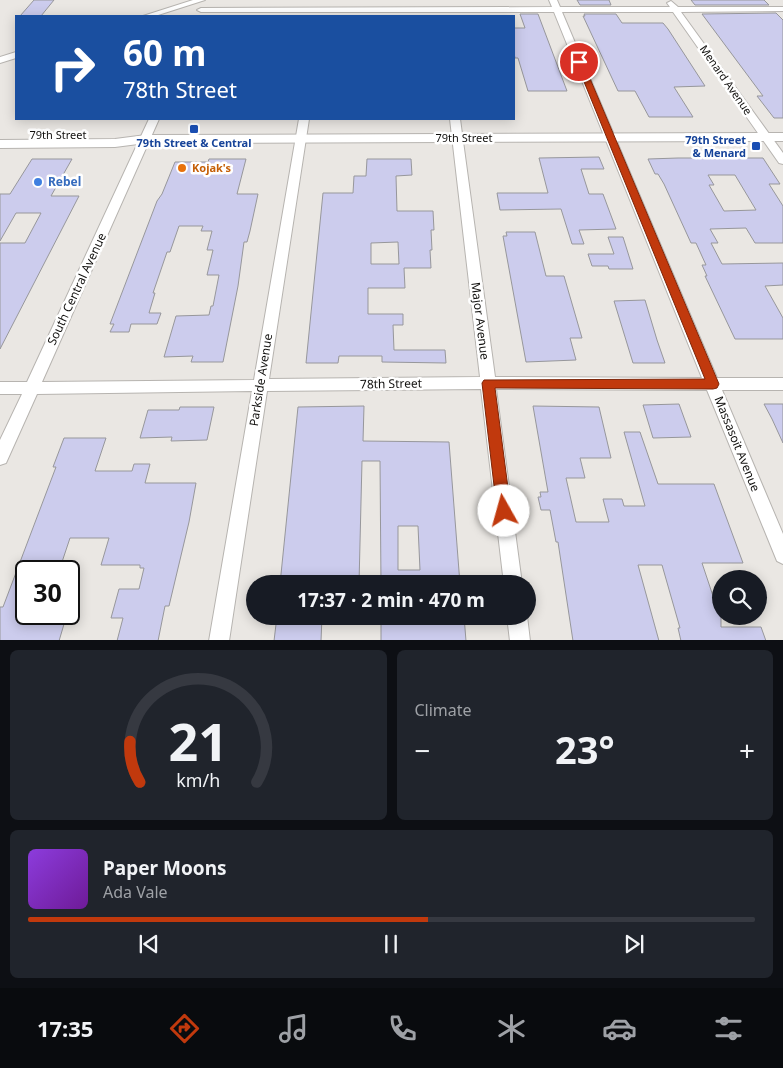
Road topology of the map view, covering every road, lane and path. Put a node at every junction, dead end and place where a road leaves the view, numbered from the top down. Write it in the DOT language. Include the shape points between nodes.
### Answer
graph roads {
  1 [pos="201,0"];
  2 [pos="206,0"];
  3 [pos="320,0"];
  4 [pos="437,0"];
  5 [pos="669,0"];
  6 [pos="555,4"];
  7 [pos="675,8"];
  8 [pos="783,9"];
  9 [pos="200,13"];
  10 [pos="318,13"];
  11 [pos="439,13"];
  12 [pos="150,15"];
  13 [pos="15,55"];
  14 [pos="0,60"];
  15 [pos="154,120"];
  16 [pos="304,120"];
  17 [pos="455,120"];
  18 [pos="0,135"];
  19 [pos="766,137"];
  20 [pos="783,137"];
  21 [pos="458,138"];
  22 [pos="612,138"];
  23 [pos="301,139"];
  24 [pos="146,140"];
  25 [pos="0,144"];
  26 [pos="783,161"];
  27 [pos="488,383"];
  28 [pos="713,384"];
  29 [pos="783,384"];
  30 [pos="260,386"];
  31 [pos="0,388"];
  32 [pos="32,388"];
  33 [pos="0,458"];
  34 [pos="783,555"];
  35 [pos="512,575"];
  36 [pos="518,625"];
  37 [pos="219,640"];
  38 [pos="520,640"];
  1 -- 12 [label="street"];
  2 -- 9 [label="street"];
  3 -- 10 [label="street"];
  4 -- 11 [label="street"];
  5 -- 7 [label="street, Menard Avenue"];
  6 -- 7 [label="street"];
  6 -- 11 [label="street"];
  6 -- 22 [label="street, Massasoit Avenue"];
  7 -- 8 [label="street"];
  7 -- 19 [label="street, Menard Avenue"];
  9 -- 10 [label="street"];
  10 -- 11 [label="street"];
  13 -- 14 [label="street"];
  15 -- 24 [label="street, South Central Avenue"];
  16 -- 23 [label="street, Parkside Avenue"];
  17 -- 21 [label="street, Major Avenue"];
  18 -- 24 [label="main road, 79th Street" via="119,135"];
  19 -- 20 [label="main road, 79th Street"];
  19 -- 22 [label="main road, 79th Street"];
  19 -- 26 [label="street, Menard Avenue"];
  21 -- 22 [label="main road, 79th Street"];
  21 -- 23 [label="main road, 79th Street"];
  21 -- 27 [label="street, Major Avenue"];
  22 -- 28 [label="street, Massasoit Avenue"];
  23 -- 24 [label="main road, 79th Street"];
  23 -- 30 [label="street, Parkside Avenue"];
  24 -- 25 [label="main road, 79th Street"];
  24 -- 32 [label="street, South Central Avenue"];
  27 -- 28 [label="street, 78th Street"];
  27 -- 30 [label="street, 78th Street"];
  27 -- 35 [label="street, Major Avenue"];
  28 -- 29 [label="street, 78th Street"];
  28 -- 34 [label="street, Massasoit Avenue"];
  30 -- 32 [label="street, 78th Street"];
  30 -- 37 [label="street, Parkside Avenue"];
  31 -- 32 [label="street, 78th Street"];
  32 -- 33 [label="street, South Central Avenue"];
  36 -- 38 [label="street"];
}
